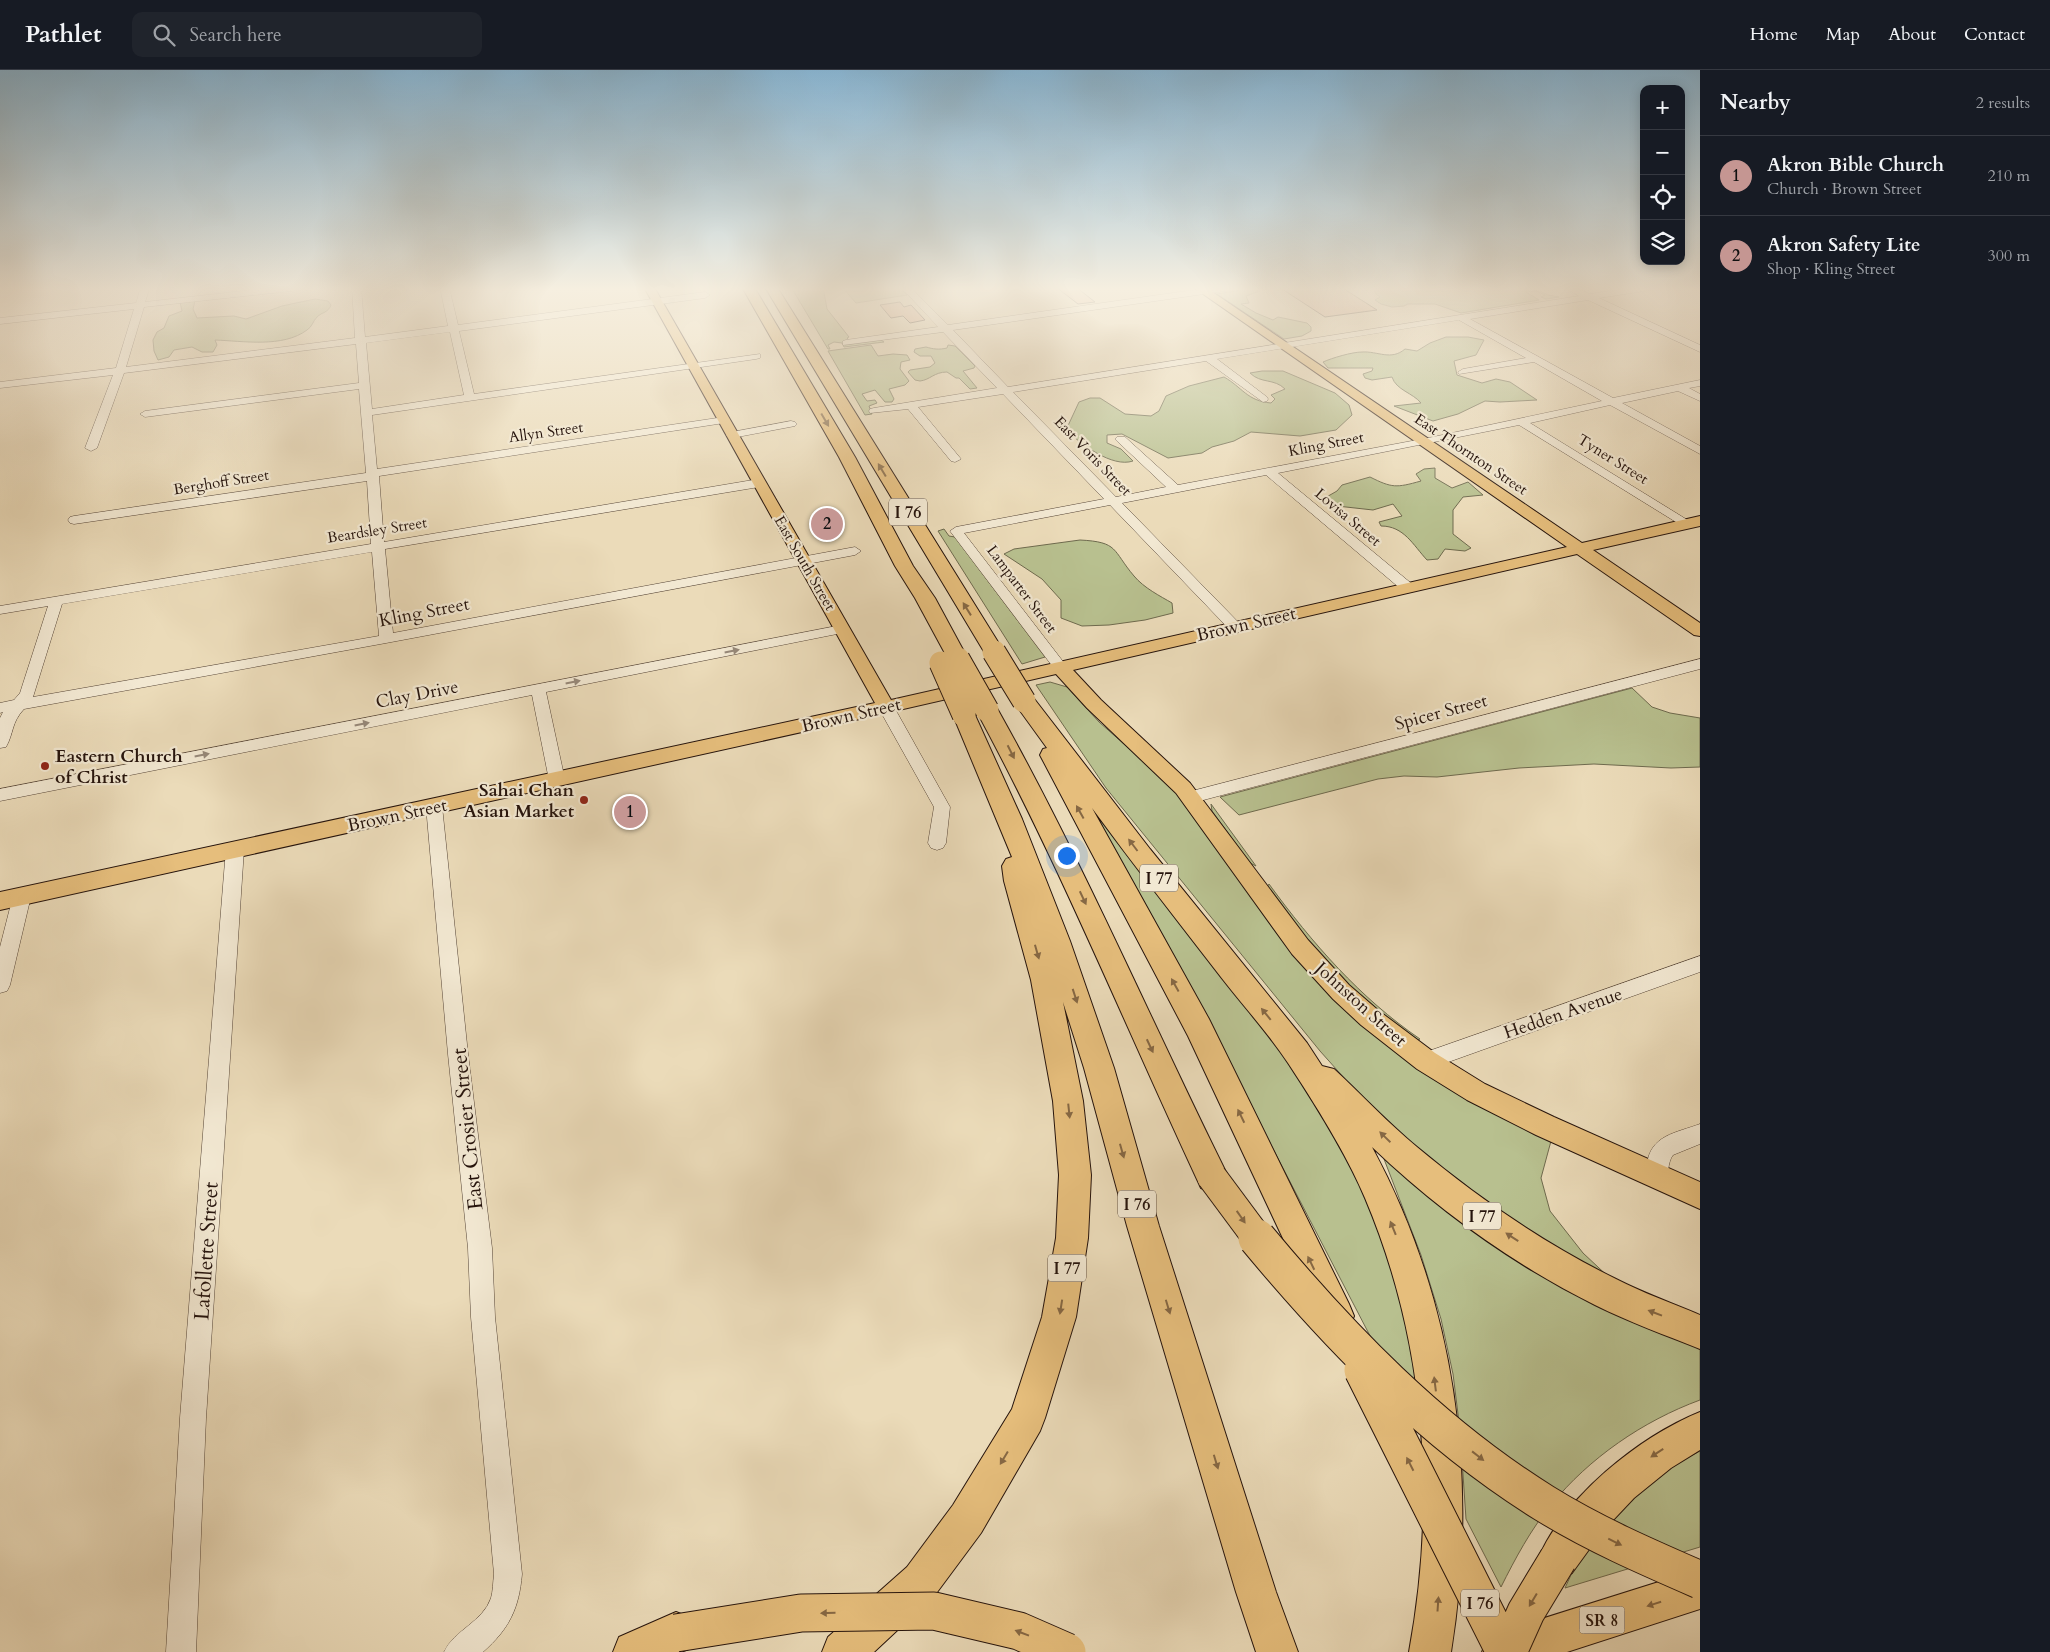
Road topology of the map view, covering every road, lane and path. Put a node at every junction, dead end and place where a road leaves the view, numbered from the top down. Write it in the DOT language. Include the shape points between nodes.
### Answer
graph roads {
  1 [pos="122,361"];
  2 [pos="201,361"];
  3 [pos="362,361"];
  4 [pos="461,361"];
  5 [pos="691,361"];
  6 [pos="726,361"];
  7 [pos="791,361"];
  8 [pos="816,361"];
  9 [pos="978,361"];
  10 [pos="1184,361"];
  11 [pos="1212,361"];
  12 [pos="1306,361"];
  13 [pos="1526,361"];
  14 [pos="1539,361"];
  15 [pos="694,366"];
  16 [pos="119,371"];
  17 [pos="1463,372"];
  18 [pos="1700,383"];
  19 [pos="0,385"];
  20 [pos="365,385"];
  21 [pos="1680,388"];
  22 [pos="1006,390"];
  23 [pos="470,398"];
  24 [pos="1700,398"];
  25 [pos="1263,399"];
  26 [pos="1612,402"];
  27 [pos="911,406"];
  28 [pos="874,412"];
  29 [pos="366,413"];
  30 [pos="145,414"];
  31 [pos="724,420"];
  32 [pos="1520,421"];
  33 [pos="791,424"];
  34 [pos="732,435"];
  35 [pos="1121,439"];
  36 [pos="1424,442"];
  37 [pos="91,448"];
  38 [pos="1700,450"];
  39 [pos="955,459"];
  40 [pos="1268,471"];
  41 [pos="372,474"];
  42 [pos="759,483"];
  43 [pos="1175,489"];
  44 [pos="1114,501"];
  45 [pos="74,520"];
  46 [pos="1694,523"];
  47 [pos="956,531"];
  48 [pos="378,546"];
  49 [pos="1580,549"];
  50 [pos="855,550"];
  51 [pos="804,561"];
  52 [pos="1407,587"];
  53 [pos="56,601"];
  54 [pos="0,610"];
  55 [pos="1235,627"];
  56 [pos="842,629"];
  57 [pos="1700,631"];
  58 [pos="386,639"];
  59 [pos="1700,664"];
  60 [pos="1061,668"];
  61 [pos="538,689"];
  62 [pos="1024,701"];
  63 [pos="19,705"];
  64 [pos="886,707"];
  65 [pos="0,708"];
  66 [pos="976,712"];
  67 [pos="0,742"];
  68 [pos="556,780"];
  69 [pos="0,796"];
  70 [pos="1192,797"];
  71 [pos="434,806"];
  72 [pos="1010,819"];
  73 [pos="937,843"];
  74 [pos="236,850"];
  75 [pos="22,896"];
  76 [pos="0,901"];
  77 [pos="1700,964"];
  78 [pos="0,985"];
  79 [pos="1296,1052"];
  80 [pos="1426,1061"];
  81 [pos="1700,1134"];
  82 [pos="1657,1177"];
  83 [pos="1700,1196"];
  84 [pos="1700,1332"];
  85 [pos="1700,1430"];
  86 [pos="1700,1580"];
  87 [pos="1700,1589"];
  88 [pos="181,1652"];
  89 [pos="459,1652"];
  90 [pos="634,1652"];
  91 [pos="843,1652"];
  92 [pos="1067,1652"];
  93 [pos="1277,1652"];
  94 [pos="1430,1652"];
  95 [pos="1505,1652"];
  1 -- 16 [label="street"];
  2 -- 16 [label="street"];
  3 -- 20 [label="street"];
  4 -- 23 [label="street"];
  5 -- 15 [label="main road, East South Street"];
  6 -- 15 [label="street"];
  7 -- 66 [label="highway, I 76, one-way, bridge" via="847,457 904,566 913,600"];
  62 -- 8 [label="highway, I 76, one-way, bridge"];
  9 -- 22 [label="street, East Voris Street"];
  10 -- 22 [label="street"];
  11 -- 25 [label="street"];
  12 -- 36 [label="main road, East Thornton Street"];
  13 -- 17 [label="street"];
  14 -- 26 [label="street"];
  15 -- 23 [label="street"];
  15 -- 31 [label="main road, East South Street"];
  16 -- 19 [label="street"];
  16 -- 37 [label="street"];
  18 -- 21 [label="street, Kling Street"];
  20 -- 29 [label="street"];
  20 -- 30 [label="street"];
  21 -- 24 [label="street"];
  21 -- 26 [label="street, Kling Street"];
  22 -- 27 [label="street"];
  22 -- 44 [label="street, East Voris Street"];
  23 -- 29 [label="street"];
  26 -- 32 [label="street, Kling Street"];
  26 -- 38 [label="street"];
  27 -- 28 [label="street"];
  27 -- 39 [label="street"];
  29 -- 41 [label="street"];
  31 -- 34 [label="main road, East South Street"];
  31 -- 41 [label="street, Allyn Street"];
  32 -- 36 [label="street, Kling Street"];
  32 -- 46 [label="street, Tyner Street"];
  33 -- 34 [label="street"];
  34 -- 42 [label="main road, East South Street"];
  35 -- 43 [label="street"];
  36 -- 40 [label="street, Kling Street"];
  36 -- 49 [label="main road, East Thornton Street"];
  40 -- 43 [label="street, Kling Street"];
  40 -- 52 [label="street, Lovisa Street"];
  41 -- 45 [label="street, Berghoff Street"];
  41 -- 48 [label="street"];
  42 -- 48 [label="street, Beardsley Street"];
  42 -- 51 [label="main road, East South Street"];
  43 -- 44 [label="street, Kling Street"];
  44 -- 47 [label="street, Kling Street"];
  44 -- 55 [label="street, East Voris Street"];
  46 -- 49 [label="main road, Brown Street"];
  47 -- 60 [label="street, Lamparter Street"];
  48 -- 53 [label="street, Beardsley Street"];
  48 -- 58 [label="street"];
  49 -- 52 [label="main road, Brown Street"];
  49 -- 57 [label="main road, East Thornton Street"];
  50 -- 51 [label="street, Kling Street"];
  51 -- 56 [label="main road, East South Street"];
  51 -- 58 [label="street, Kling Street"];
  52 -- 55 [label="main road, Brown Street"];
  53 -- 54 [label="street, Beardsley Street"];
  53 -- 63 [label="street" via="32,683"];
  55 -- 60 [label="main road, Brown Street"];
  61 -- 56 [label="street, Clay Drive, one-way"];
  56 -- 64 [label="main road, East South Street"];
  58 -- 63 [label="street, Kling Street"];
  59 -- 70 [label="street, Spicer Street"];
  60 -- 64 [label="main road, Brown Street"];
  60 -- 70 [label="main road, Johnston Street"];
  61 -- 68 [label="street"];
  69 -- 61 [label="street, Clay Drive, one-way"];
  79 -- 62 [label="highway, I 77, one-way"];
  95 -- 62 [label="highway, I 76, one-way, bridge" via="1363,1370 1199,1028 1066,785"];
  63 -- 65 [label="street, Kling Street"];
  63 -- 67 [label="street" via="8,717"];
  64 -- 68 [label="main road, Brown Street"];
  64 -- 73 [label="street, East South Street" via="942,807"];
  66 -- 72 [label="highway, I 76"];
  66 -- 86 [label="highway, one-way, bridge" via="1008,748 1064,858 1212,1177 1302,1293 1399,1392 1478,1457 1544,1503 1614,1542"];
  68 -- 71 [label="main road, Brown Street"];
  70 -- 80 [label="main road, Johnston Street" via="1284,926 1321,970 1370,1018"];
  71 -- 74 [label="main road, Brown Street"];
  71 -- 89 [label="street, East Crosier Street" via="508,1558 505,1598 490,1624"];
  72 -- 91 [label="highway, I 77, one-way" via="1017,881 1045,980 1068,1101 1075,1175 1072,1238 1059,1318 1027,1418 968,1520 921,1581"];
  72 -- 93 [label="highway, I 76, one-way" via="1057,941 1099,1068 1143,1226"];
  74 -- 75 [label="main road, Brown Street"];
  74 -- 88 [label="street, Lafollette Street" via="193,1418"];
  75 -- 76 [label="main road, Brown Street"];
  75 -- 78 [label="street"];
  77 -- 80 [label="street, Hedden Avenue"];
  84 -- 79 [label="highway, I 77, one-way" via="1594,1286 1501,1230 1415,1166"];
  94 -- 79 [label="highway, I 77, one-way, bridge" via="1437,1611 1444,1485 1434,1376 1425,1330 1396,1235 1372,1180 1355,1146"];
  80 -- 82 [label="main road, Johnston Street" via="1476,1092"];
  81 -- 82 [label="street" via="1665,1148 1659,1155"];
  82 -- 83 [label="main road, Johnston Street"];
  85 -- 95 [label="highway, one-way, bridge" via="1644,1462 1602,1501 1558,1558"];
  87 -- 95 [label="highway, SR 8, one-way"];
  92 -- 90 [label="highway, one-way, bridge" via="1019,1631 934,1612 801,1613 676,1633"];
}
